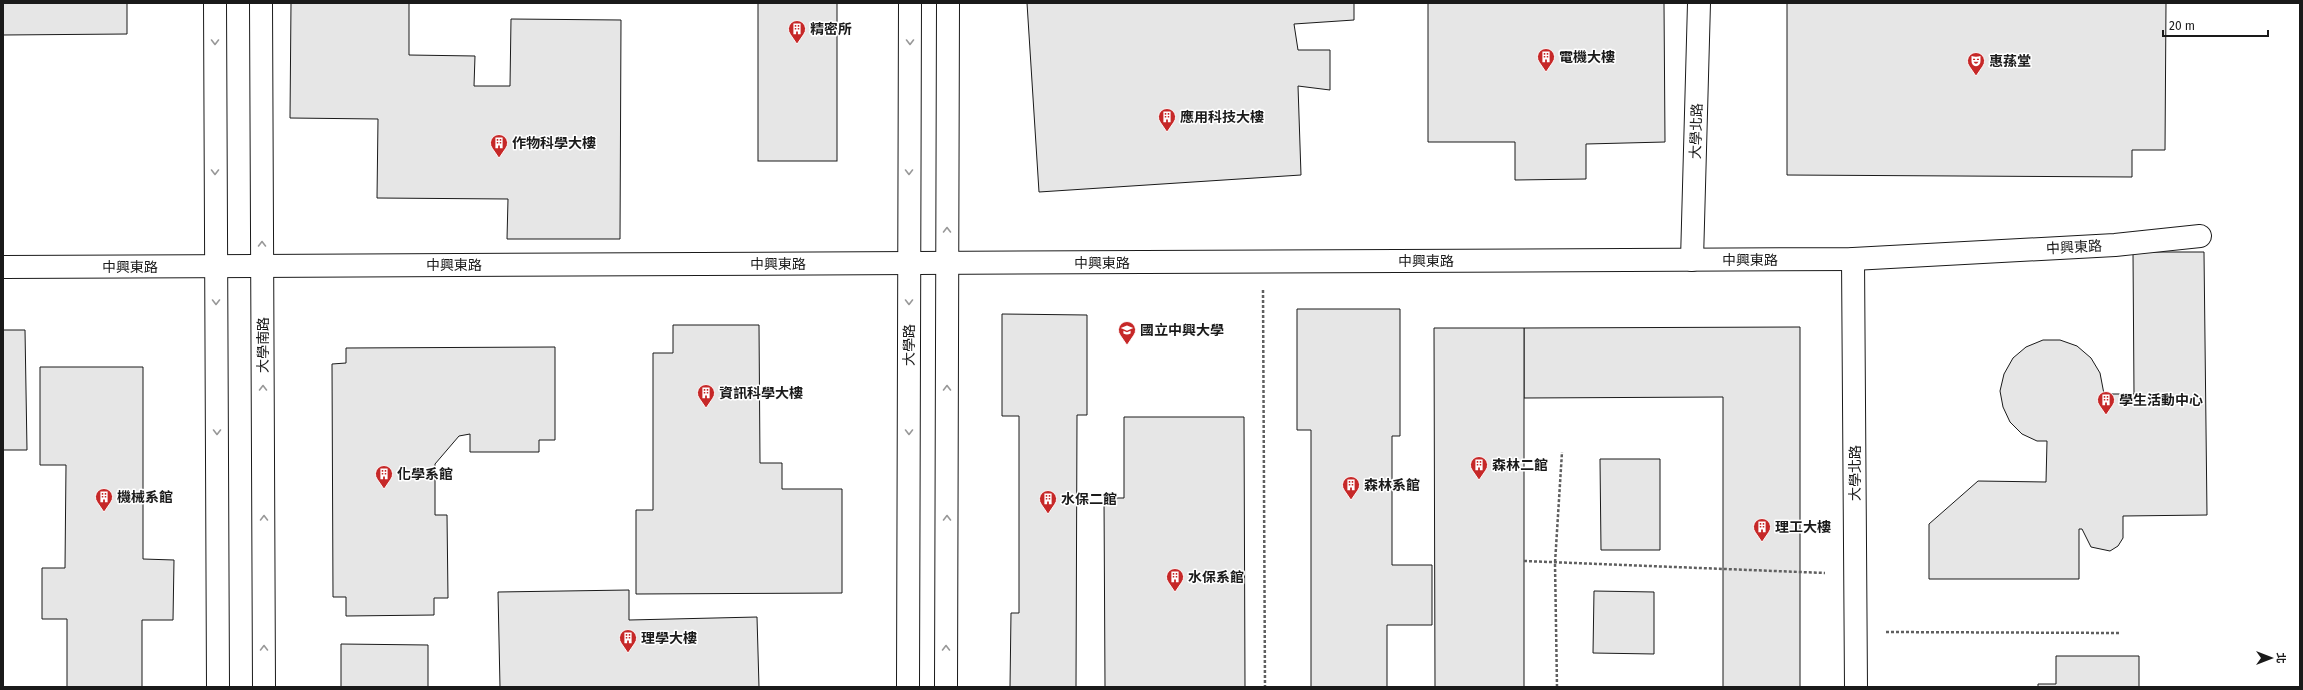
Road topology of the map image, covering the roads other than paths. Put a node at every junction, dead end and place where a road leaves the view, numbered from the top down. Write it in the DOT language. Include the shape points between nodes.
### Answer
graph roads {
  1 [pos="215,3"];
  2 [pos="261,3"];
  3 [pos="910,3"];
  4 [pos="948,3"];
  5 [pos="1699,3"];
  6 [pos="2200,236"];
  7 [pos="1853,259"];
  8 [pos="1692,260"];
  9 [pos="909,264"];
  10 [pos="947,264"];
  11 [pos="262,266"];
  12 [pos="216,267"];
  13 [pos="3,268"];
  14 [pos="218,687"];
  15 [pos="264,687"];
  16 [pos="908,687"];
  17 [pos="946,687"];
  18 [pos="1856,687"];
  1 -- 12 [label="street, one-way"];
  11 -- 2 [label="street, 大學南路, one-way"];
  3 -- 9 [label="street, 大學路, one-way"];
  10 -- 4 [label="street, one-way"];
  5 -- 8 [label="street, 大學北路"];
  6 -- 7 [label="street, 中興東路" via="2115,245"];
  7 -- 8 [label="street, 中興東路"];
  7 -- 18 [label="street, 大學北路"];
  8 -- 10 [label="street, 中興東路"];
  9 -- 10 [label="street, 中興東路"];
  9 -- 11 [label="street, 中興東路"];
  9 -- 16 [label="street, 大學路, one-way"];
  17 -- 10 [label="street, one-way"];
  11 -- 12 [label="street, 中興東路"];
  15 -- 11 [label="street, 大學南路, one-way"];
  12 -- 13 [label="street, 中興東路"];
  12 -- 14 [label="street, one-way"];
}
